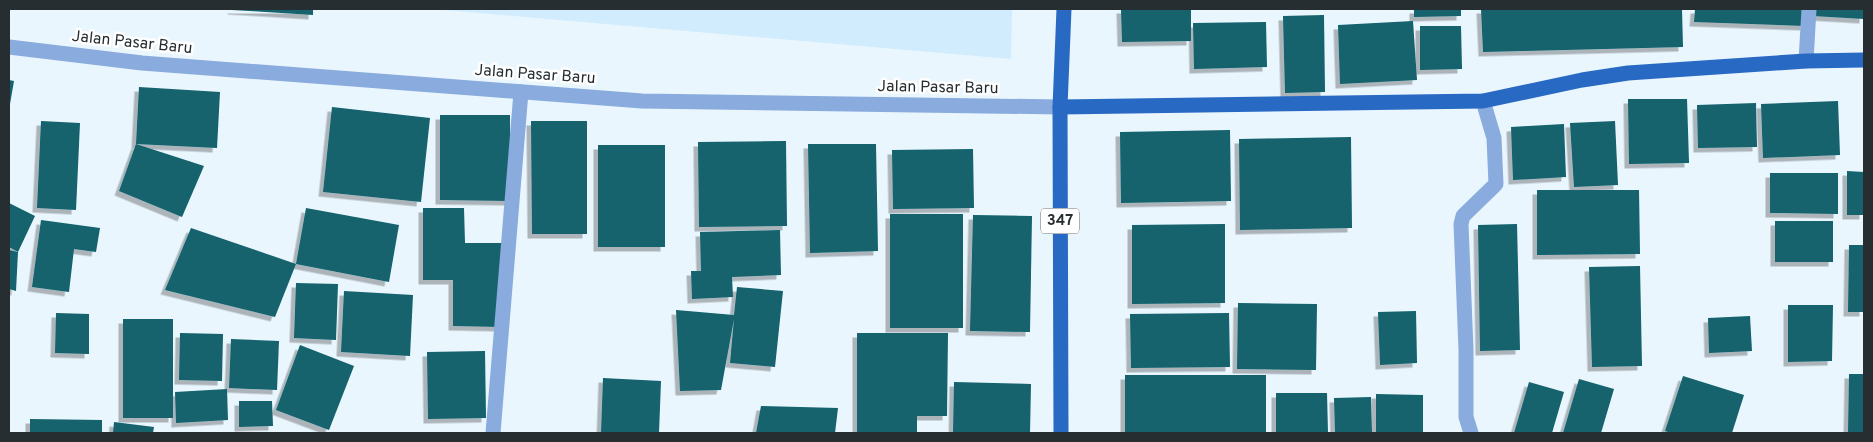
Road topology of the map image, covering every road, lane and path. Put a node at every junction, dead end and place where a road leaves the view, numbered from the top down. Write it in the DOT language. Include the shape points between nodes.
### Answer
graph roads {
  1 [pos="1064,9"];
  2 [pos="1809,9"];
  3 [pos="9,47"];
  4 [pos="1864,60"];
  5 [pos="1806,62"];
  6 [pos="521,92"];
  7 [pos="1483,101"];
  8 [pos="1060,108"];
  9 [pos="493,433"];
  10 [pos="1060,433"];
  11 [pos="1471,433"];
  1 -- 8 [label="main road, 347"];
  2 -- 5 [label="street"];
  3 -- 6 [label="street, Jalan Pasar Baru" via="142,63"];
  4 -- 5 [label="main road"];
  5 -- 7 [label="main road" via="1628,73"];
  6 -- 8 [label="street, Jalan Pasar Baru" via="642,101"];
  6 -- 9 [label="street"];
  7 -- 8 [label="main road"];
  7 -- 11 [label="street" via="1494,138 1496,184 1463,216 1461,224 1466,417"];
  8 -- 10 [label="main road, 347"];
}
